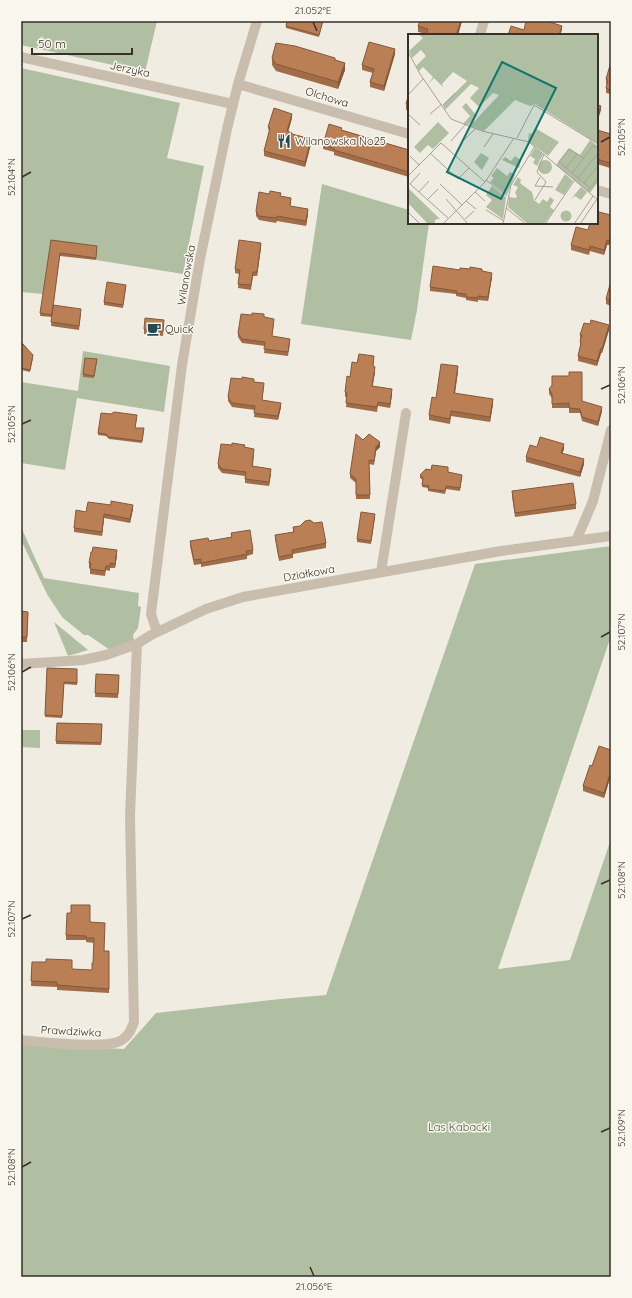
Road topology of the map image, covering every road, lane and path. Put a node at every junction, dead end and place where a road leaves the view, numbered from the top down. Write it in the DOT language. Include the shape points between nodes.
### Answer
graph roads {
  1 [pos="257,21"];
  2 [pos="484,21"];
  3 [pos="480,34"];
  4 [pos="21,57"];
  5 [pos="238,84"];
  6 [pos="234,104"];
  7 [pos="408,134"];
  8 [pos="598,190"];
  9 [pos="611,194"];
  10 [pos="406,413"];
  11 [pos="611,430"];
  12 [pos="611,536"];
  13 [pos="576,541"];
  14 [pos="381,572"];
  15 [pos="157,632"];
  16 [pos="137,644"];
  17 [pos="21,664"];
  18 [pos="21,1040"];
  1 -- 5 [label="street, Wilanowska"];
  2 -- 3 [label="street"];
  4 -- 6 [label="street, Jerzyka"];
  5 -- 6 [label="street, Wilanowska"];
  5 -- 7 [label="street, Olchowa"];
  6 -- 15 [label="street, Wilanowska" via="202,252 182,365 151,614"];
  8 -- 9 [label="street"];
  10 -- 14 [label="street"];
  11 -- 13 [label="street" via="593,501"];
  12 -- 13 [label="street, Działkowa"];
  13 -- 14 [label="street, Działkowa"];
  14 -- 15 [label="street, Działkowa" via="243,597 206,609"];
  15 -- 16 [label="street, Działkowa"];
  16 -- 17 [label="street, Działkowa" via="83,660"];
  16 -- 18 [label="street, Prawdziwka" via="130,816 134,1022 131,1031 121,1041 103,1045"];
}
